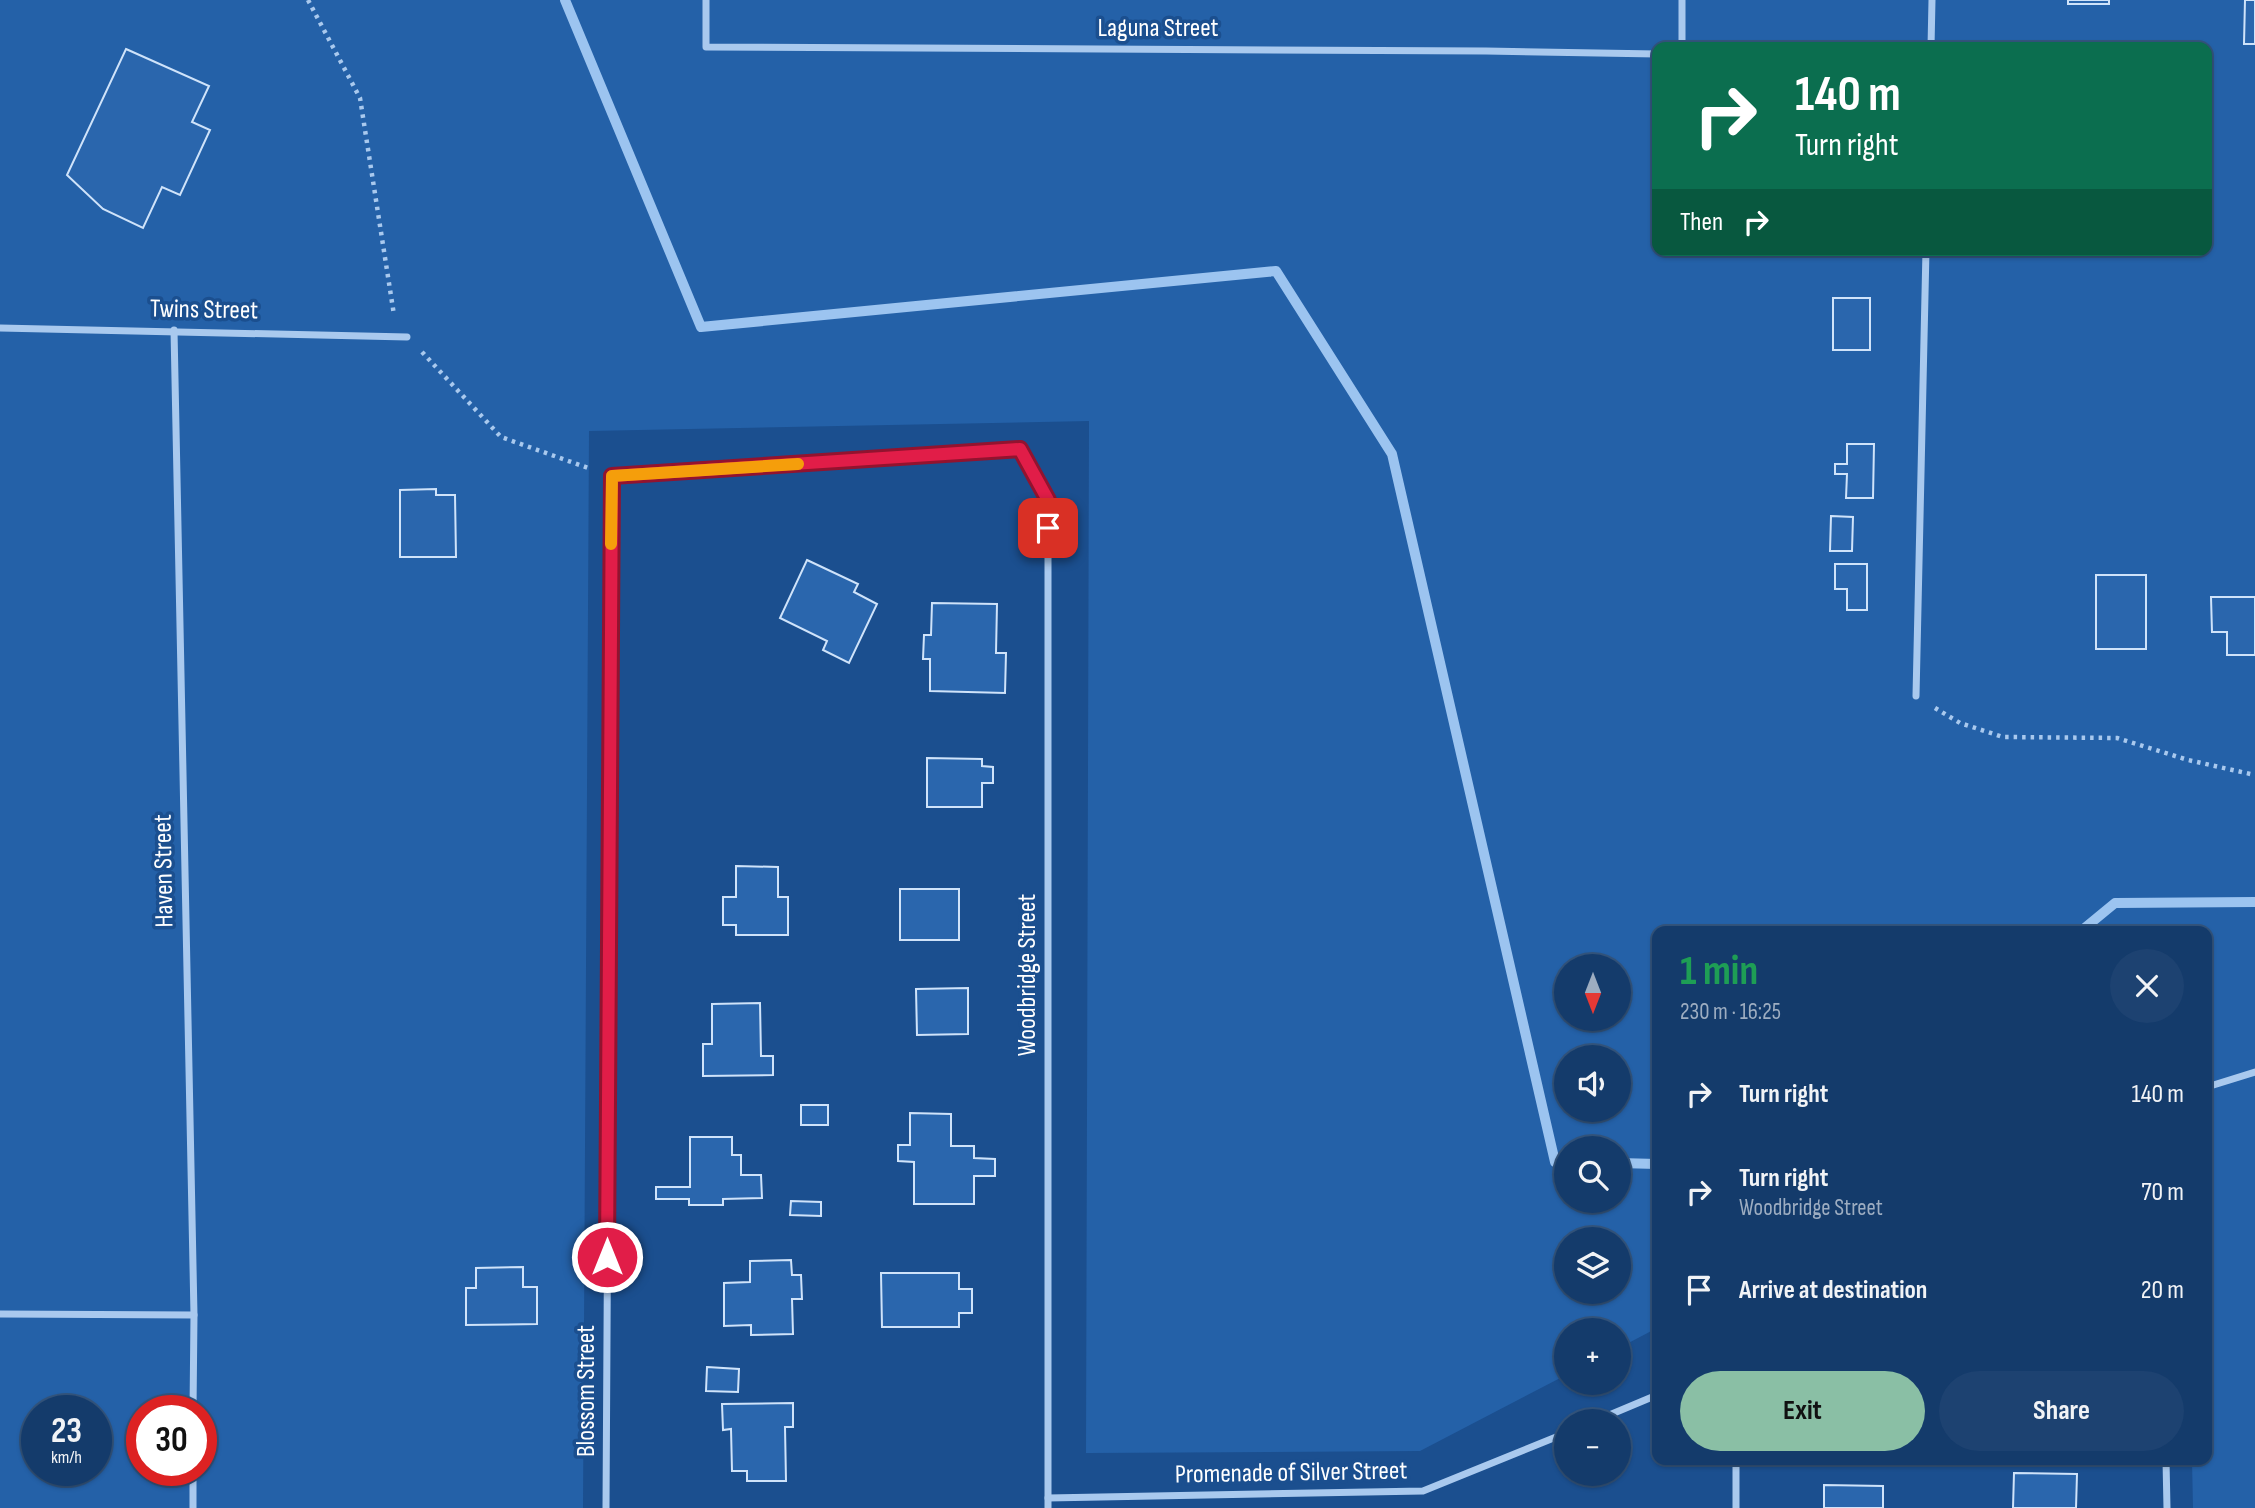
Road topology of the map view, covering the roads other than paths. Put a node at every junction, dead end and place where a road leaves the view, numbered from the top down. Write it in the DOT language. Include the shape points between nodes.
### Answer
graph roads {
  1 [pos="706,0"];
  2 [pos="1682,0"];
  3 [pos="1932,0"];
  4 [pos="1682,42"];
  5 [pos="1931,42"];
  6 [pos="1652,54"];
  7 [pos="1926,256"];
  8 [pos="0,328"];
  9 [pos="174,330"];
  10 [pos="407,337"];
  11 [pos="612,476"];
  12 [pos="1916,696"];
  13 [pos="2255,1072"];
  14 [pos="2212,1085"];
  15 [pos="0,1314"];
  16 [pos="194,1315"];
  17 [pos="193,1395"];
  18 [pos="1652,1397"];
  19 [pos="1624,1409"];
  20 [pos="1554,1438"];
  21 [pos="1737,1465"];
  22 [pos="2166,1465"];
  23 [pos="193,1486"];
  24 [pos="1048,1498"];
  25 [pos="193,1508"];
  26 [pos="606,1508"];
  27 [pos="1048,1508"];
  28 [pos="1737,1508"];
  29 [pos="2167,1508"];
  1 -- 6 [label="street, Laguna Street" via="706,47"];
  2 -- 4 [label="street"];
  3 -- 5 [label="street"];
  7 -- 12 [label="street"];
  8 -- 9 [label="street, Twins Street"];
  9 -- 10 [label="street, Twins Street"];
  9 -- 16 [label="street, Haven Street"];
  11 -- 24 [label="street, Woodbridge Street" via="1020,449 1048,500"];
  11 -- 26 [label="street, Blossom Street"];
  13 -- 14 [label="street"];
  15 -- 16 [label="street"];
  16 -- 17 [label="street, Haven Street"];
  18 -- 19 [label="street"];
  20 -- 24 [label="street, Promenade of Silver Street" via="1423,1492"];
  21 -- 28 [label="street"];
  22 -- 29 [label="street"];
  23 -- 25 [label="street"];
  24 -- 27 [label="street, Woodbridge Street"];
}
